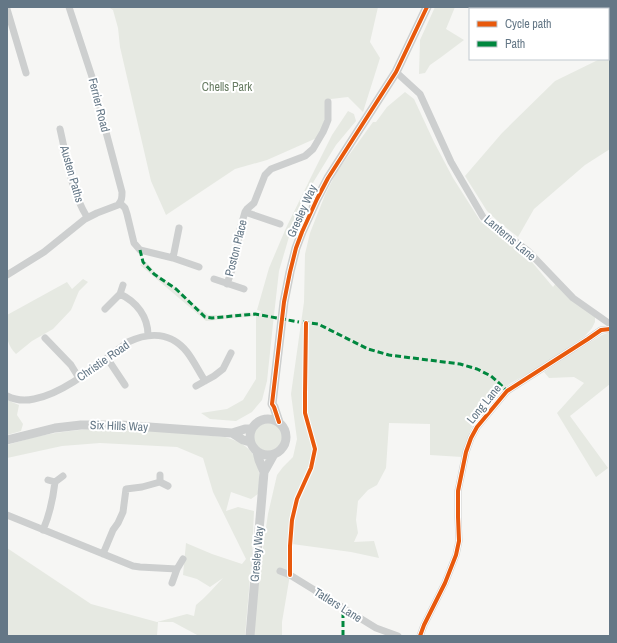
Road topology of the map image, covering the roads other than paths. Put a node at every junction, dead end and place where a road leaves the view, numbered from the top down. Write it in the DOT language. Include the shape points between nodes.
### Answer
graph roads {
  1 [pos="69,7"];
  2 [pos="427,7"];
  3 [pos="7,9"];
  4 [pos="396,72"];
  5 [pos="26,73"];
  6 [pos="328,102"];
  7 [pos="60,129"];
  8 [pos="120,203"];
  9 [pos="245,212"];
  10 [pos="87,217"];
  11 [pos="280,224"];
  12 [pos="179,228"];
  13 [pos="173,258"];
  14 [pos="199,267"];
  15 [pos="7,275"];
  16 [pos="214,280"];
  17 [pos="227,284"];
  18 [pos="123,285"];
  19 [pos="244,289"];
  20 [pos="120,294"];
  21 [pos="105,309"];
  22 [pos="610,324"];
  23 [pos="610,329"];
  24 [pos="148,335"];
  25 [pos="46,338"];
  26 [pos="231,353"];
  27 [pos="108,358"];
  28 [pos="78,378"];
  29 [pos="205,382"];
  30 [pos="125,385"];
  31 [pos="196,386"];
  32 [pos="7,396"];
  33 [pos="272,404"];
  34 [pos="260,420"];
  35 [pos="279,422"];
  36 [pos="251,429"];
  37 [pos="232,434"];
  38 [pos="7,440"];
  39 [pos="250,442"];
  40 [pos="257,452"];
  41 [pos="274,454"];
  42 [pos="264,472"];
  43 [pos="63,476"];
  44 [pos="48,480"];
  45 [pos="55,482"];
  46 [pos="168,486"];
  47 [pos="7,515"];
  48 [pos="44,530"];
  49 [pos="103,554"];
  50 [pos="183,559"];
  51 [pos="177,569"];
  52 [pos="280,571"];
  53 [pos="172,583"];
  54 [pos="250,636"];
  55 [pos="398,636"];
  56 [pos="420,636"];
  1 -- 8 [label="street, Ferrier Road" via="95,86 122,192"];
  2 -- 4 [label="street, Gresley Way"];
  3 -- 5 [label="street"];
  4 -- 22 [label="street, Lanterns Lane" via="420,94 452,162 483,217 528,251 573,298"];
  4 -- 33 [label="street, Gresley Way" via="328,178 296,248 284,302"];
  6 -- 9 [label="street, Poston Place" via="326,125 313,149 305,156 271,169 265,175 254,203"];
  7 -- 10 [label="street, Austen Paths" via="75,192"];
  8 -- 10 [label="street"];
  8 -- 13 [label="street, Ferrier Road" via="125,208 134,244 140,250"];
  9 -- 11 [label="street, Poston Place"];
  9 -- 17 [label="street, Poston Place" via="236,258"];
  10 -- 15 [label="street" via="44,252"];
  12 -- 13 [label="street"];
  13 -- 14 [label="street"];
  16 -- 17 [label="street, Poston Place"];
  17 -- 19 [label="street, Poston Place"];
  18 -- 20 [label="street"];
  20 -- 21 [label="street"];
  20 -- 24 [label="street" via="141,312 146,320"];
  23 -- 56 [label="street, Long Lane" via="601,330 507,391 477,427 466,452 458,491 459,540 456,555"];
  24 -- 27 [label="street, Christie Road" via="128,342"];
  24 -- 29 [label="street, Christie Road" via="166,337 182,347"];
  25 -- 28 [label="street" via="71,365"];
  26 -- 29 [label="street" via="222,368"];
  27 -- 28 [label="street, Christie Road"];
  27 -- 30 [label="street"];
  28 -- 32 [label="street, Christie Road" via="61,389 34,399 20,400"];
  29 -- 31 [label="street"];
  33 -- 34 [label="street"];
  33 -- 35 [label="street, Gresley Way"];
  34 -- 35 [label="street" via="270,418"];
  34 -- 36 [label="street"];
  35 -- 41 [label="street, Gresley Way" via="286,433 286,442"];
  36 -- 37 [label="street, Six Hills Way"];
  36 -- 39 [label="street"];
  37 -- 38 [label="street, Six Hills Way" via="120,425 82,425 55,428"];
  37 -- 39 [label="street, Six Hills Way"];
  39 -- 40 [label="street, Gresley Way"];
  40 -- 41 [label="street" via="265,455"];
  40 -- 42 [label="street, Gresley Way"];
  41 -- 42 [label="street, Gresley Way"];
  42 -- 54 [label="street, Gresley Way"];
  43 -- 45 [label="street"];
  44 -- 45 [label="street"];
  45 -- 48 [label="street" via="53,502"];
  46 -- 49 [label="street" via="160,478 142,487 126,489 123,512"];
  47 -- 48 [label="street"];
  48 -- 49 [label="street"];
  49 -- 51 [label="street" via="133,566"];
  50 -- 51 [label="street"];
  51 -- 53 [label="street"];
  52 -- 55 [label="street, Tatlers Lane" via="376,628"];
}
